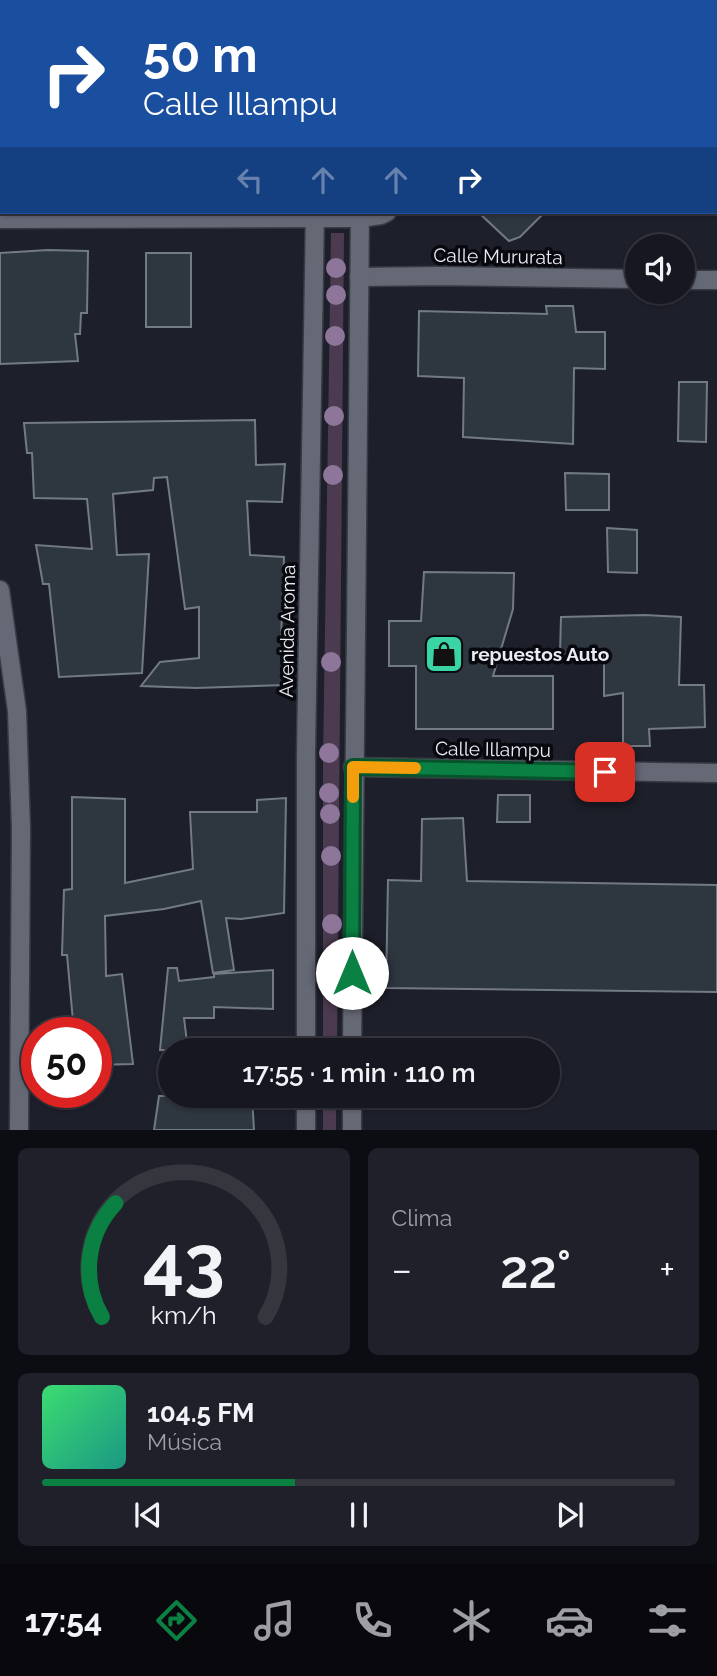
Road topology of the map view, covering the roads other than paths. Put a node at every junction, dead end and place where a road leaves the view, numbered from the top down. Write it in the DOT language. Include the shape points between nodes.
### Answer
graph roads {
  1 [pos="383,214"];
  2 [pos="38,215"];
  3 [pos="315,215"];
  4 [pos="359,215"];
  5 [pos="0,219"];
  6 [pos="359,277"];
  7 [pos="625,279"];
  8 [pos="695,280"];
  9 [pos="717,280"];
  10 [pos="0,590"];
  11 [pos="353,767"];
  12 [pos="717,774"];
  13 [pos="306,1038"];
  14 [pos="352,1038"];
  15 [pos="306,1108"];
  16 [pos="352,1108"];
  17 [pos="19,1130"];
  18 [pos="306,1130"];
  19 [pos="352,1130"];
  1 -- 4 [label="main road"];
  2 -- 3 [label="main road"];
  2 -- 5 [label="main road"];
  3 -- 4 [label="main road"];
  3 -- 13 [label="main road, Avenida Aroma"];
  4 -- 6 [label="main road"];
  6 -- 7 [label="main road, Calle Mururata"];
  6 -- 11 [label="main road"];
  8 -- 9 [label="main road"];
  10 -- 17 [label="main road" via="17,711"];
  11 -- 12 [label="main road, Calle Illampu"];
  11 -- 14 [label="main road"];
  15 -- 18 [label="main road"];
  16 -- 19 [label="main road"];
}
